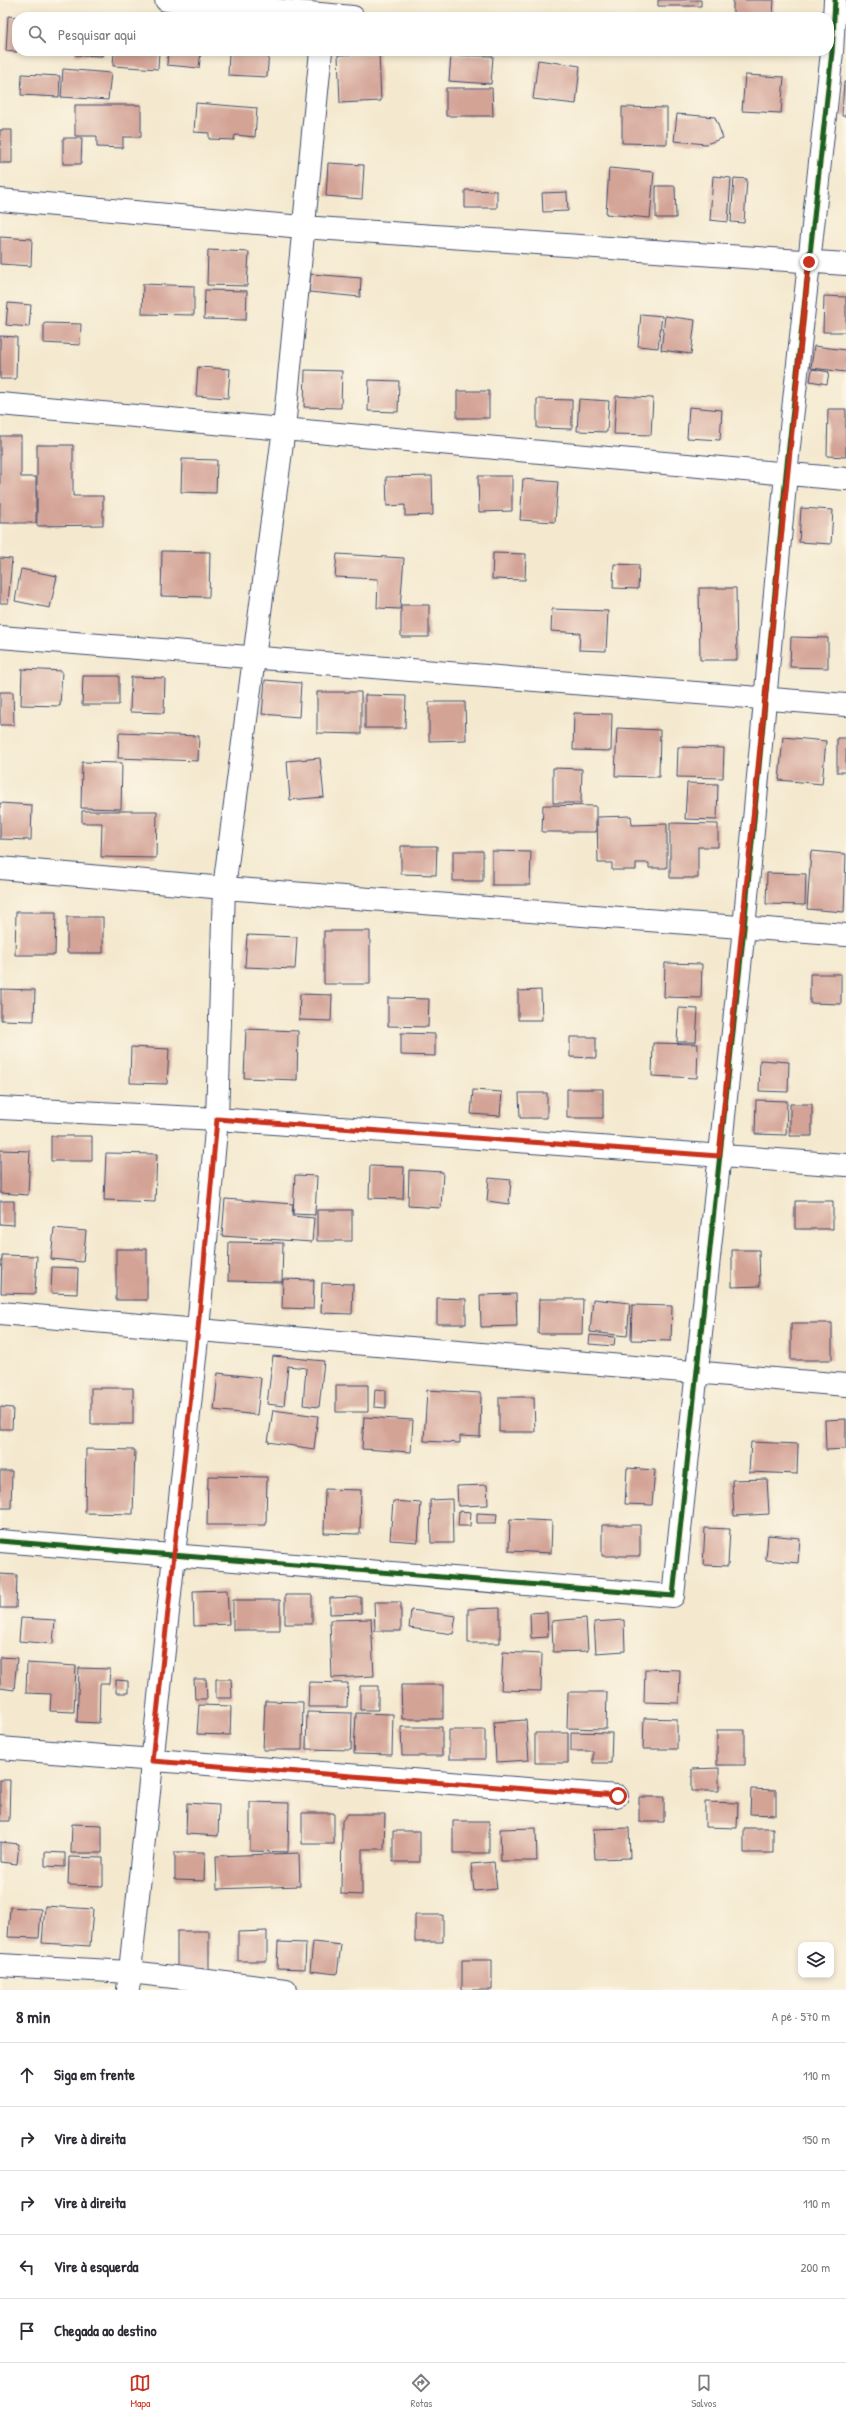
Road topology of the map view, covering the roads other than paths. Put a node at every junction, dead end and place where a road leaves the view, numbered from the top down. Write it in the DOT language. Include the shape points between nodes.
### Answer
graph roads {
  1 [pos="166,0"];
  2 [pos="835,0"];
  3 [pos="325,11"];
  4 [pos="834,17"];
  5 [pos="320,56"];
  6 [pos="832,56"];
  7 [pos="0,200"];
  8 [pos="302,227"];
  9 [pos="809,262"];
  10 [pos="846,264"];
  11 [pos="0,404"];
  12 [pos="284,428"];
  13 [pos="786,474"];
  14 [pos="846,479"];
  15 [pos="0,637"];
  16 [pos="254,658"];
  17 [pos="767,698"];
  18 [pos="846,705"];
  19 [pos="0,868"];
  20 [pos="224,888"];
  21 [pos="744,928"];
  22 [pos="846,936"];
  23 [pos="0,1108"];
  24 [pos="217,1119"];
  25 [pos="719,1156"];
  26 [pos="846,1165"];
  27 [pos="0,1313"];
  28 [pos="198,1329"];
  29 [pos="696,1372"];
  30 [pos="846,1385"];
  31 [pos="0,1541"];
  32 [pos="173,1554"];
  33 [pos="0,1748"];
  34 [pos="152,1761"];
  35 [pos="618,1796"];
  36 [pos="0,1965"];
  37 [pos="129,1981"];
  38 [pos="286,1990"];
  1 -- 3 [label="street"];
  2 -- 4 [label="street"];
  5 -- 8 [label="street"];
  6 -- 9 [label="street"];
  7 -- 8 [label="street"];
  8 -- 9 [label="street"];
  8 -- 12 [label="street"];
  9 -- 10 [label="street"];
  9 -- 13 [label="street"];
  11 -- 12 [label="street"];
  12 -- 13 [label="street"];
  12 -- 16 [label="street"];
  13 -- 14 [label="street"];
  13 -- 17 [label="street"];
  15 -- 16 [label="street"];
  16 -- 17 [label="street"];
  16 -- 20 [label="street"];
  17 -- 18 [label="street"];
  17 -- 21 [label="street"];
  19 -- 20 [label="street"];
  20 -- 21 [label="street"];
  20 -- 24 [label="street"];
  21 -- 22 [label="street"];
  21 -- 25 [label="street"];
  23 -- 24 [label="street"];
  24 -- 25 [label="street"];
  24 -- 28 [label="street"];
  25 -- 26 [label="street"];
  25 -- 29 [label="street"];
  27 -- 28 [label="street"];
  28 -- 29 [label="street"];
  28 -- 32 [label="street"];
  29 -- 30 [label="street"];
  29 -- 32 [label="street" via="672,1596"];
  31 -- 32 [label="street"];
  32 -- 34 [label="street"];
  33 -- 34 [label="street"];
  34 -- 35 [label="street"];
  34 -- 37 [label="street"];
  36 -- 37 [label="street"];
  37 -- 38 [label="street"];
}
